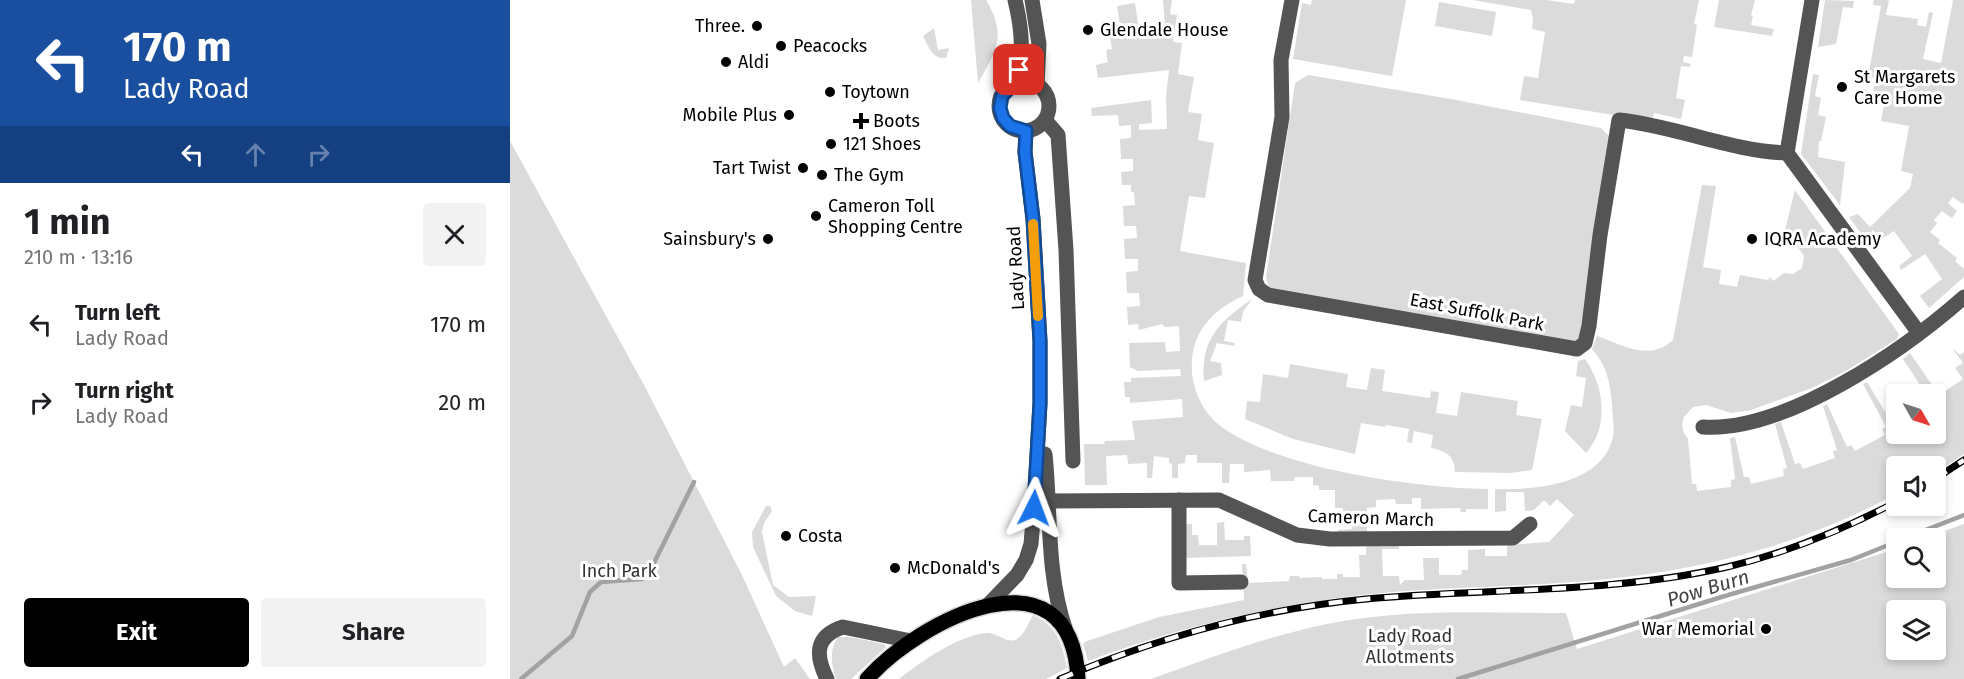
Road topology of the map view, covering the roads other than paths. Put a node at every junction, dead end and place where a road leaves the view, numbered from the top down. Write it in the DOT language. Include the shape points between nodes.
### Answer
graph roads {
  1 [pos="1015,0"];
  2 [pos="1032,0"];
  3 [pos="1292,0"];
  4 [pos="1812,0"];
  5 [pos="1014,84"];
  6 [pos="1037,85"];
  7 [pos="1045,120"];
  8 [pos="1026,131"];
  9 [pos="1787,153"];
  10 [pos="1964,297"];
  11 [pos="1919,333"];
  12 [pos="1040,403"];
  13 [pos="1703,427"];
  14 [pos="1073,461"];
  15 [pos="1179,500"];
  16 [pos="1048,501"];
  17 [pos="1530,524"];
  18 [pos="1241,582"];
  19 [pos="988,605"];
  20 [pos="1065,628"];
  21 [pos="911,641"];
  22 [pos="827,679"];
  23 [pos="867,679"];
  24 [pos="1078,679"];
  1 -- 5 [label="street" via="1022,47"];
  2 -- 6 [label="street" via="1039,44"];
  3 -- 9 [label="street, East Suffolk Park" via="1281,60 1282,117 1255,280 1268,295 1577,349 1585,343 1589,326 1619,120 1703,140"];
  4 -- 9 [label="street"];
  5 -- 6 [label="street"];
  5 -- 8 [label="street" via="1002,96 1001,113 1010,126"];
  6 -- 7 [label="street" via="1048,101"];
  7 -- 8 [label="street"];
  7 -- 14 [label="street" via="1058,135"];
  8 -- 12 [label="street, Lady Road" via="1040,341"];
  9 -- 11 [label="street"];
  10 -- 11 [label="street"];
  11 -- 13 [label="street" via="1799,405 1738,426"];
  12 -- 16 [label="street, Lady Road"];
  12 -- 19 [label="street, Lady Road" via="1031,544 1017,575"];
  15 -- 16 [label="street, Cameron March"];
  15 -- 17 [label="street, Cameron March" via="1219,500 1297,535 1330,539 1497,545"];
  15 -- 18 [label="street" via="1179,583"];
  16 -- 20 [label="street, Lady Road" via="1052,576"];
  19 -- 20 [label="main road" via="1030,604 1046,611"];
  19 -- 21 [label="main road"];
  20 -- 24 [label="main road"];
  21 -- 22 [label="street" via="843,627 833,630 820,645 820,665"];
  21 -- 23 [label="main road"];
}
